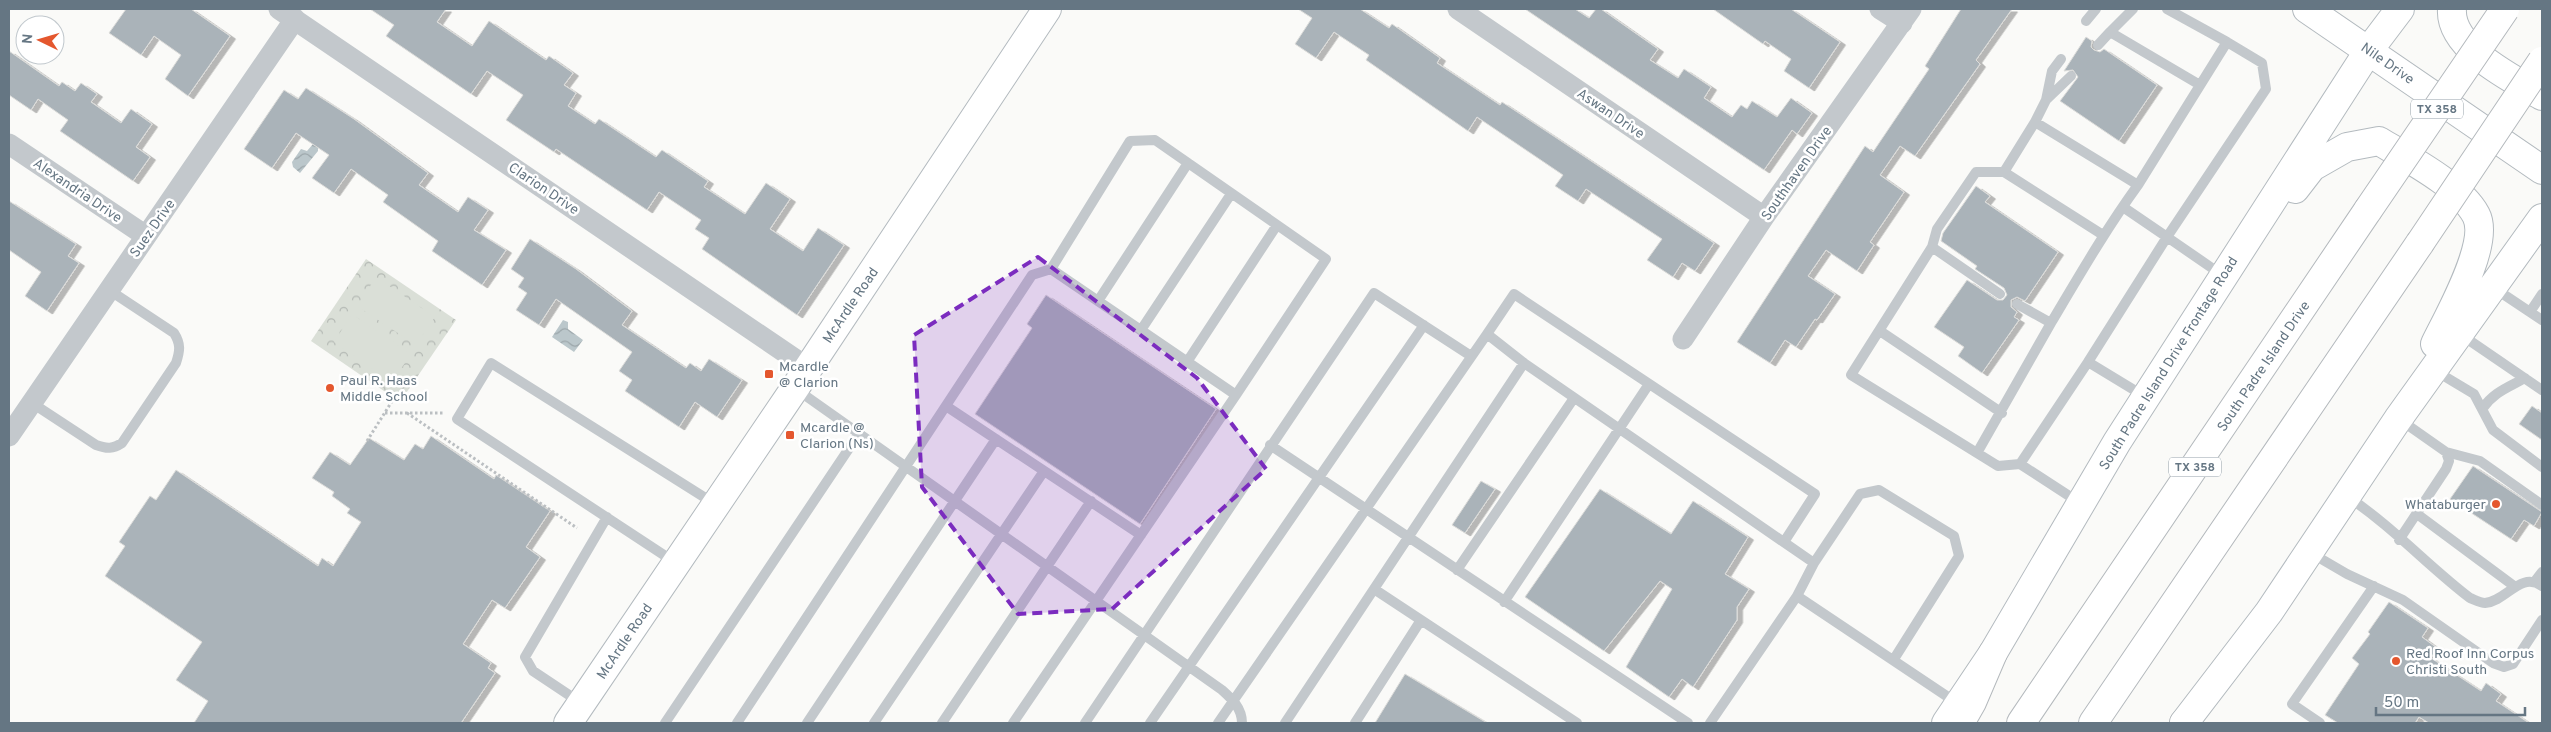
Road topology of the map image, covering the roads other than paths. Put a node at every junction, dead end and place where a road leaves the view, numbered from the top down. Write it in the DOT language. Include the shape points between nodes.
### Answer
graph roads {
  1 [pos="1046,9"];
  2 [pos="1458,9"];
  3 [pos="1880,9"];
  4 [pos="2096,9"];
  5 [pos="2133,9"];
  6 [pos="2167,9"];
  7 [pos="2307,9"];
  8 [pos="2400,9"];
  9 [pos="2452,9"];
  10 [pos="2505,9"];
  11 [pos="287,14"];
  12 [pos="1906,16"];
  13 [pos="2086,21"];
  14 [pos="2110,32"];
  15 [pos="2227,42"];
  16 [pos="2098,44"];
  17 [pos="2369,50"];
  18 [pos="2061,59"];
  19 [pos="2542,61"];
  20 [pos="2071,76"];
  21 [pos="2200,86"];
  22 [pos="2542,96"];
  23 [pos="2046,100"];
  24 [pos="2035,122"];
  25 [pos="9,144"];
  26 [pos="1188,163"];
  27 [pos="2542,170"];
  28 [pos="2004,172"];
  29 [pos="2138,185"];
  30 [pos="1231,194"];
  31 [pos="2123,207"];
  32 [pos="1764,217"];
  33 [pos="2542,218"];
  34 [pos="1277,225"];
  35 [pos="2103,235"];
  36 [pos="146,236"];
  37 [pos="2167,237"];
  38 [pos="1932,247"];
  39 [pos="1051,269"];
  40 [pos="2224,274"];
  41 [pos="2493,287"];
  42 [pos="109,290"];
  43 [pos="2000,294"];
  44 [pos="2542,294"];
  45 [pos="1098,301"];
  46 [pos="2017,304"];
  47 [pos="2530,312"];
  48 [pos="2542,320"];
  49 [pos="2051,323"];
  50 [pos="1424,324"];
  51 [pos="1141,330"];
  52 [pos="1880,331"];
  53 [pos="1487,334"];
  54 [pos="2459,334"];
  55 [pos="1683,339"];
  56 [pos="1471,356"];
  57 [pos="1186,362"];
  58 [pos="2088,362"];
  59 [pos="1524,363"];
  60 [pos="2433,370"];
  61 [pos="802,378"];
  62 [pos="2525,378"];
  63 [pos="1649,384"];
  64 [pos="2542,390"];
  65 [pos="1236,395"];
  66 [pos="2146,396"];
  67 [pos="1574,398"];
  68 [pos="32,403"];
  69 [pos="946,406"];
  70 [pos="2482,409"];
  71 [pos="2002,413"];
  72 [pos="2398,419"];
  73 [pos="1620,428"];
  74 [pos="860,432"];
  75 [pos="9,436"];
  76 [pos="996,439"];
  77 [pos="1270,446"];
  78 [pos="2446,452"];
  79 [pos="1977,453"];
  80 [pos="2020,464"];
  81 [pos="907,466"];
  82 [pos="2542,467"];
  83 [pos="1044,471"];
  84 [pos="1319,477"];
  85 [pos="2348,496"];
  86 [pos="954,500"];
  87 [pos="1091,501"];
  88 [pos="2080,503"];
  89 [pos="716,505"];
  90 [pos="2542,505"];
  91 [pos="1364,509"];
  92 [pos="2417,514"];
  93 [pos="607,517"];
  94 [pos="1001,533"];
  95 [pos="1141,535"];
  96 [pos="1408,538"];
  97 [pos="2399,540"];
  98 [pos="1784,542"];
  99 [pos="2311,553"];
  100 [pos="677,563"];
  101 [pos="1814,563"];
  102 [pos="1047,566"];
  103 [pos="1457,570"];
  104 [pos="2542,572"];
  105 [pos="2539,584"];
  106 [pos="2374,586"];
  107 [pos="2514,586"];
  108 [pos="1374,589"];
  109 [pos="1797,596"];
  110 [pos="1097,601"];
  111 [pos="1504,602"];
  112 [pos="1421,620"];
  113 [pos="2542,620"];
  114 [pos="1143,634"];
  115 [pos="1894,660"];
  116 [pos="1189,666"];
  117 [pos="1233,700"];
  118 [pos="575,713"];
  119 [pos="1954,717"];
  120 [pos="1289,722"];
  121 [pos="2185,722"];
  122 [pos="665,723"];
  123 [pos="738,723"];
  124 [pos="807,723"];
  125 [pos="874,723"];
  126 [pos="942,723"];
  127 [pos="1013,723"];
  128 [pos="1085,723"];
  129 [pos="1150,723"];
  130 [pos="1218,723"];
  131 [pos="1242,723"];
  132 [pos="1355,723"];
  133 [pos="1577,723"];
  134 [pos="1688,723"];
  135 [pos="1710,723"];
  136 [pos="2021,723"];
  137 [pos="2093,723"];
  138 [pos="2320,723"];
  1 -- 61 [label="main road, McArdle Road"];
  2 -- 32 [label="street, Aswan Drive"];
  3 -- 12 [label="street"];
  4 -- 13 [label="lane"];
  5 -- 14 [label="lane"];
  6 -- 15 [label="lane"];
  7 -- 17 [label="main road, Nile Drive"];
  8 -- 17 [label="main road, South Padre Island Drive Frontage Road"];
  9 -- 22 [label="main road" via="2457,33 2488,64"];
  10 -- 136 [label="main road, South Padre Island Drive / TX 358, bridge"];
  11 -- 36 [label="street, Suez Drive"];
  11 -- 61 [label="street, Clarion Drive"];
  12 -- 32 [label="street, Southhaven Drive"];
  14 -- 16 [label="lane"];
  14 -- 21 [label="lane"];
  15 -- 21 [label="lane"];
  15 -- 37 [label="lane" via="2262,63 2266,89"];
  17 -- 27 [label="main road, Nile Drive"];
  17 -- 40 [label="main road, South Padre Island Drive Frontage Road"];
  18 -- 23 [label="lane" via="2052,71"];
  19 -- 137 [label="main road, bridge"];
  20 -- 23 [label="lane"];
  21 -- 29 [label="lane"];
  23 -- 24 [label="lane"];
  24 -- 28 [label="lane"];
  24 -- 29 [label="lane"];
  25 -- 36 [label="street, Alexandria Drive"];
  26 -- 30 [label="lane"];
  26 -- 39 [label="lane" via="1155,140 1130,141"];
  26 -- 45 [label="lane"];
  28 -- 35 [label="lane"];
  28 -- 38 [label="lane" via="1976,172 1937,229"];
  29 -- 31 [label="lane"];
  30 -- 34 [label="lane"];
  30 -- 51 [label="lane"];
  31 -- 35 [label="lane"];
  31 -- 37 [label="lane"];
  32 -- 55 [label="street, Southhaven Drive"];
  33 -- 41 [label="main road"];
  34 -- 57 [label="lane"];
  34 -- 65 [label="lane" via="1326,259"];
  35 -- 49 [label="lane"];
  36 -- 42 [label="street, Suez Drive"];
  37 -- 40 [label="lane"];
  37 -- 58 [label="lane"];
  38 -- 43 [label="lane"];
  38 -- 52 [label="lane"];
  39 -- 45 [label="lane"];
  39 -- 69 [label="lane" via="1032,275"];
  40 -- 66 [label="main road, South Padre Island Drive Frontage Road"];
  40 -- 72 [label="main road" via="2266,228 2312,167 2347,147 2379,141 2430,172 2467,201 2478,217 2478,244 2469,275"];
  41 -- 47 [label="lane"];
  41 -- 54 [label="main road"];
  42 -- 68 [label="street, Suez Drive"];
  42 -- 68 [label="lane" via="174,333 180,352 176,363 122,442 114,448 96,445"];
  44 -- 47 [label="lane"];
  45 -- 51 [label="lane"];
  46 -- 49 [label="lane"];
  47 -- 48 [label="lane"];
  49 -- 71 [label="lane"];
  50 -- 56 [label="lane"];
  50 -- 77 [label="lane" via="1374,293"];
  50 -- 84 [label="lane"];
  51 -- 57 [label="lane"];
  52 -- 71 [label="lane"];
  52 -- 79 [label="lane" via="1851,375"];
  53 -- 56 [label="lane"];
  53 -- 59 [label="lane"];
  53 -- 63 [label="lane" via="1514,294"];
  54 -- 60 [label="main road"];
  54 -- 62 [label="lane"];
  56 -- 91 [label="lane"];
  57 -- 65 [label="lane"];
  58 -- 66 [label="lane"];
  58 -- 80 [label="lane"];
  59 -- 67 [label="lane"];
  59 -- 96 [label="lane"];
  60 -- 70 [label="lane" via="2474,394"];
  60 -- 72 [label="main road"];
  61 -- 74 [label="lane"];
  61 -- 89 [label="main road, McArdle Road"];
  62 -- 64 [label="lane"];
  62 -- 70 [label="lane" via="2502,388"];
  63 -- 73 [label="lane"];
  63 -- 98 [label="lane" via="1815,494"];
  65 -- 95 [label="lane"];
  66 -- 88 [label="main road, South Padre Island Drive Frontage Road"];
  67 -- 73 [label="lane"];
  67 -- 103 [label="lane"];
  68 -- 75 [label="street, Suez Drive"];
  69 -- 76 [label="lane"];
  69 -- 81 [label="lane"];
  70 -- 82 [label="lane" via="2493,430"];
  71 -- 79 [label="lane"];
  72 -- 78 [label="lane"];
  72 -- 85 [label="main road"];
  73 -- 98 [label="lane"];
  73 -- 111 [label="lane"];
  74 -- 81 [label="lane"];
  74 -- 122 [label="lane"];
  76 -- 83 [label="lane"];
  76 -- 86 [label="lane"];
  77 -- 84 [label="lane"];
  77 -- 114 [label="lane"];
  78 -- 90 [label="lane" via="2480,461"];
  78 -- 92 [label="lane" via="2446,469"];
  79 -- 80 [label="lane" via="1998,466"];
  80 -- 88 [label="lane"];
  81 -- 86 [label="lane"];
  81 -- 123 [label="lane"];
  83 -- 87 [label="lane"];
  83 -- 94 [label="lane"];
  84 -- 91 [label="lane"];
  84 -- 116 [label="lane"];
  85 -- 97 [label="lane" via="2373,514"];
  85 -- 99 [label="main road"];
  86 -- 94 [label="lane"];
  86 -- 124 [label="lane"];
  87 -- 95 [label="lane"];
  87 -- 102 [label="lane"];
  88 -- 119 [label="main road, South Padre Island Drive Frontage Road" via="1993,653 1972,702"];
  89 -- 93 [label="lane" via="492,363 457,419"];
  89 -- 100 [label="main road, McArdle Road"];
  91 -- 96 [label="lane"];
  91 -- 117 [label="lane"];
  92 -- 97 [label="lane"];
  92 -- 107 [label="lane"];
  93 -- 100 [label="lane"];
  93 -- 118 [label="lane" via="525,657 533,671"];
  94 -- 102 [label="lane"];
  94 -- 125 [label="lane"];
  95 -- 110 [label="lane"];
  96 -- 103 [label="lane"];
  96 -- 108 [label="lane"];
  97 -- 107 [label="lane" via="2470,598 2484,603 2498,599"];
  98 -- 101 [label="lane"];
  99 -- 106 [label="lane"];
  99 -- 121 [label="main road"];
  100 -- 118 [label="main road, McArdle Road"];
  101 -- 109 [label="lane"];
  101 -- 115 [label="lane" via="1860,494 1879,490 1954,536 1958,556"];
  102 -- 110 [label="lane"];
  102 -- 126 [label="lane"];
  103 -- 111 [label="lane"];
  104 -- 105 [label="lane"];
  105 -- 107 [label="lane" via="2524,582"];
  106 -- 113 [label="lane" via="2403,600 2492,663 2504,667 2513,664"];
  106 -- 138 [label="lane" via="2292,704"];
  108 -- 112 [label="lane"];
  108 -- 120 [label="lane"];
  109 -- 115 [label="lane"];
  109 -- 135 [label="lane"];
  110 -- 114 [label="lane"];
  110 -- 127 [label="lane"];
  111 -- 134 [label="lane"];
  112 -- 132 [label="lane"];
  112 -- 133 [label="lane"];
  114 -- 116 [label="lane"];
  114 -- 128 [label="lane"];
  115 -- 119 [label="lane"];
  116 -- 117 [label="lane"];
  116 -- 129 [label="lane"];
  117 -- 130 [label="lane"];
  117 -- 131 [label="lane" via="1242,714"];
}
